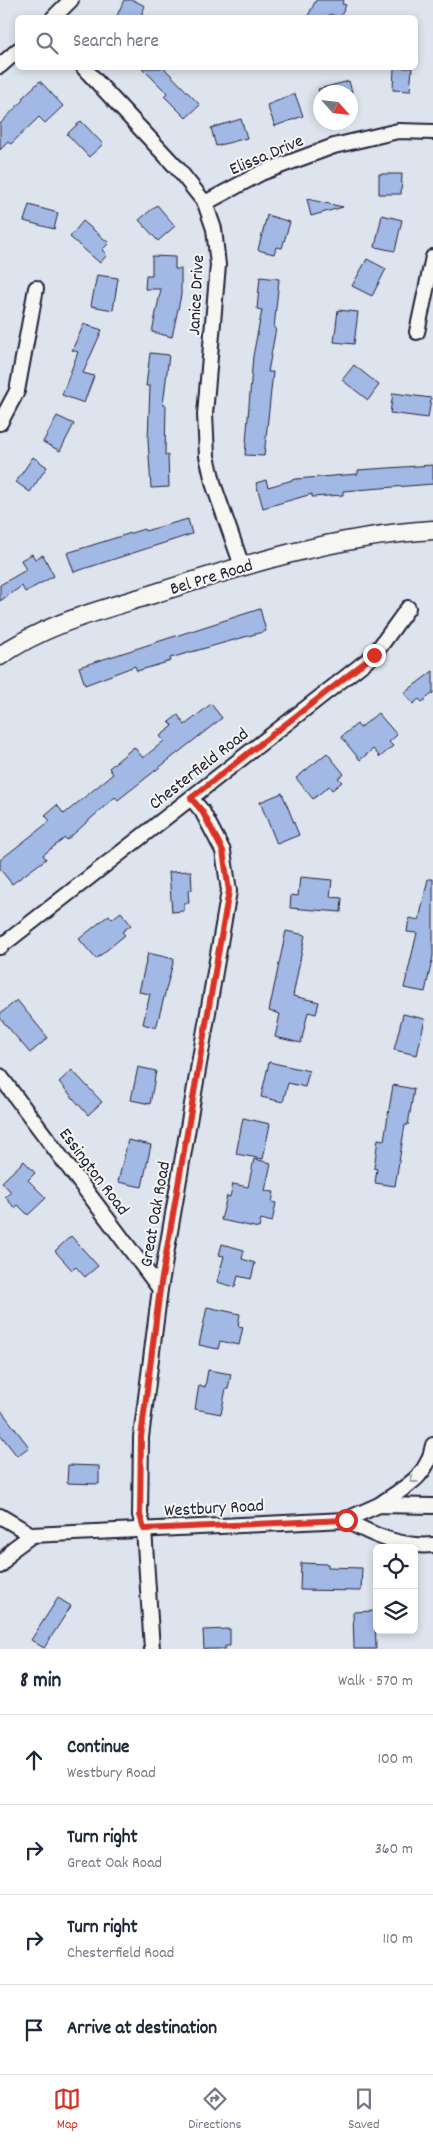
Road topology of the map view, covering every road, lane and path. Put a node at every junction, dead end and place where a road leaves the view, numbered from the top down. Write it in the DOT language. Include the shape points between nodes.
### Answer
graph roads {
  1 [pos="71,0"];
  2 [pos="56,15"];
  3 [pos="15,53"];
  4 [pos="0,66"];
  5 [pos="86,70"];
  6 [pos="433,132"];
  7 [pos="205,203"];
  8 [pos="433,257"];
  9 [pos="36,288"];
  10 [pos="417,332"];
  11 [pos="0,424"];
  12 [pos="433,530"];
  13 [pos="242,566"];
  14 [pos="408,608"];
  15 [pos="0,656"];
  16 [pos="191,798"];
  17 [pos="0,947"];
  18 [pos="0,1076"];
  19 [pos="160,1289"];
  20 [pos="433,1445"];
  21 [pos="378,1505"];
  22 [pos="433,1506"];
  23 [pos="0,1516"];
  24 [pos="346,1520"];
  25 [pos="144,1529"];
  26 [pos="32,1535"];
  27 [pos="433,1545"];
  28 [pos="0,1566"];
  29 [pos="152,1649"];
  1 -- 2 [label="street"];
  3 -- 4 [label="street"];
  5 -- 7 [label="street, Janice Drive" via="178,169"];
  6 -- 7 [label="street, Elissa Drive" via="398,131 334,146 261,174"];
  7 -- 13 [label="street, Janice Drive" via="214,229 218,265 205,414 207,456"];
  8 -- 10 [label="street"];
  9 -- 11 [label="street" via="16,391"];
  12 -- 13 [label="main road, Bel Pre Road" via="393,532 306,548"];
  13 -- 15 [label="main road, Bel Pre Road" via="56,625 20,642"];
  14 -- 16 [label="street, Chesterfield Road" via="374,655"];
  16 -- 17 [label="street, Chesterfield Road"];
  16 -- 19 [label="street, Great Oak Road" via="202,811 223,851 229,891"];
  18 -- 19 [label="street, Essington Road"];
  19 -- 25 [label="street, Great Oak Road" via="141,1437 140,1515"];
  20 -- 21 [label="street, one-way" via="430,1460 419,1476"];
  21 -- 22 [label="street, Westbury Road"];
  21 -- 24 [label="street, Westbury Road"];
  23 -- 26 [label="street"];
  24 -- 25 [label="street, Westbury Road"];
  24 -- 27 [label="street" via="387,1540 418,1546"];
  25 -- 26 [label="street, Westbury Road"];
  25 -- 29 [label="street, Great Oak Road"];
  26 -- 28 [label="street" via="13,1549"];
}
